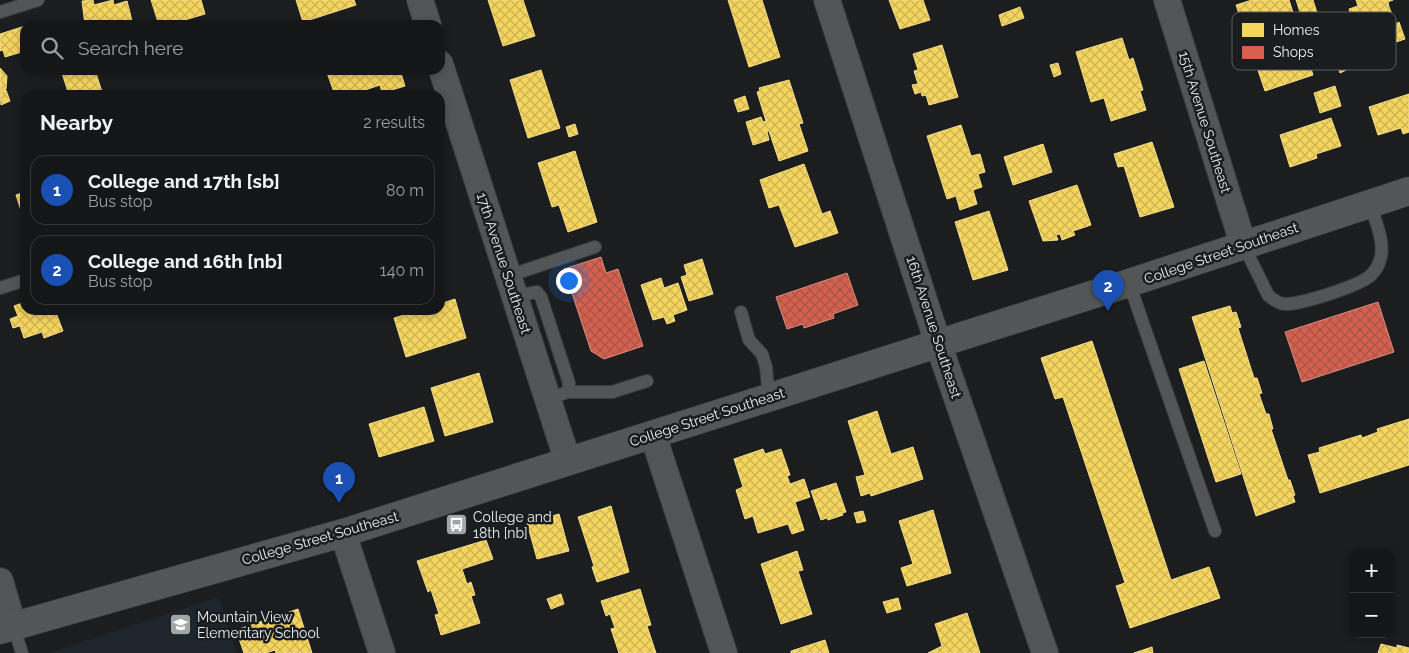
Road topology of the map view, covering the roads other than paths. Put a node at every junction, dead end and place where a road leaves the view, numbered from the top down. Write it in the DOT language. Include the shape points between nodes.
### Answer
graph roads {
  1 [pos="38,0"];
  2 [pos="420,0"];
  3 [pos="827,0"];
  4 [pos="1167,0"];
  5 [pos="0,12"];
  6 [pos="426,20"];
  7 [pos="444,75"];
  8 [pos="1409,191"];
  9 [pos="1370,203"];
  10 [pos="1244,244"];
  11 [pos="595,247"];
  12 [pos="20,282"];
  13 [pos="1129,284"];
  14 [pos="511,286"];
  15 [pos="0,288"];
  16 [pos="741,312"];
  17 [pos="938,343"];
  18 [pos="647,381"];
  19 [pos="558,396"];
  20 [pos="768,397"];
  21 [pos="653,435"];
  22 [pos="568,462"];
  23 [pos="1215,531"];
  24 [pos="343,533"];
  25 [pos="0,581"];
  26 [pos="7,627"];
  27 [pos="22,653"];
  28 [pos="382,653"];
  29 [pos="724,653"];
  30 [pos="1045,653"];
  1 -- 5 [label="lane"];
  2 -- 6 [label="street"];
  3 -- 17 [label="street, 16th Avenue Southeast"];
  4 -- 10 [label="street, 15th Avenue Southeast"];
  7 -- 14 [label="street, 17th Avenue Southeast"];
  8 -- 9 [label="main road, College Street Southeast"];
  9 -- 10 [label="main road, College Street Southeast"];
  9 -- 10 [label="lane" via="1382,246 1380,262 1370,276 1296,303 1275,301 1268,295"];
  10 -- 13 [label="main road, College Street Southeast"];
  11 -- 14 [label="lane"];
  12 -- 15 [label="lane"];
  13 -- 17 [label="main road, College Street Southeast"];
  13 -- 23 [label="lane"];
  14 -- 19 [label="street, 17th Avenue Southeast"];
  16 -- 20 [label="lane" via="749,340 762,354 768,373"];
  17 -- 20 [label="main road, College Street Southeast"];
  17 -- 30 [label="street, 16th Avenue Southeast"];
  18 -- 19 [label="lane" via="612,392"];
  19 -- 22 [label="street, 17th Avenue Southeast"];
  20 -- 21 [label="main road, College Street Southeast"];
  21 -- 22 [label="main road, College Street Southeast"];
  21 -- 29 [label="street"];
  22 -- 24 [label="main road, College Street Southeast"];
  24 -- 26 [label="main road, College Street Southeast"];
  24 -- 28 [label="street"];
  25 -- 26 [label="street"];
  26 -- 27 [label="lane"];
}
